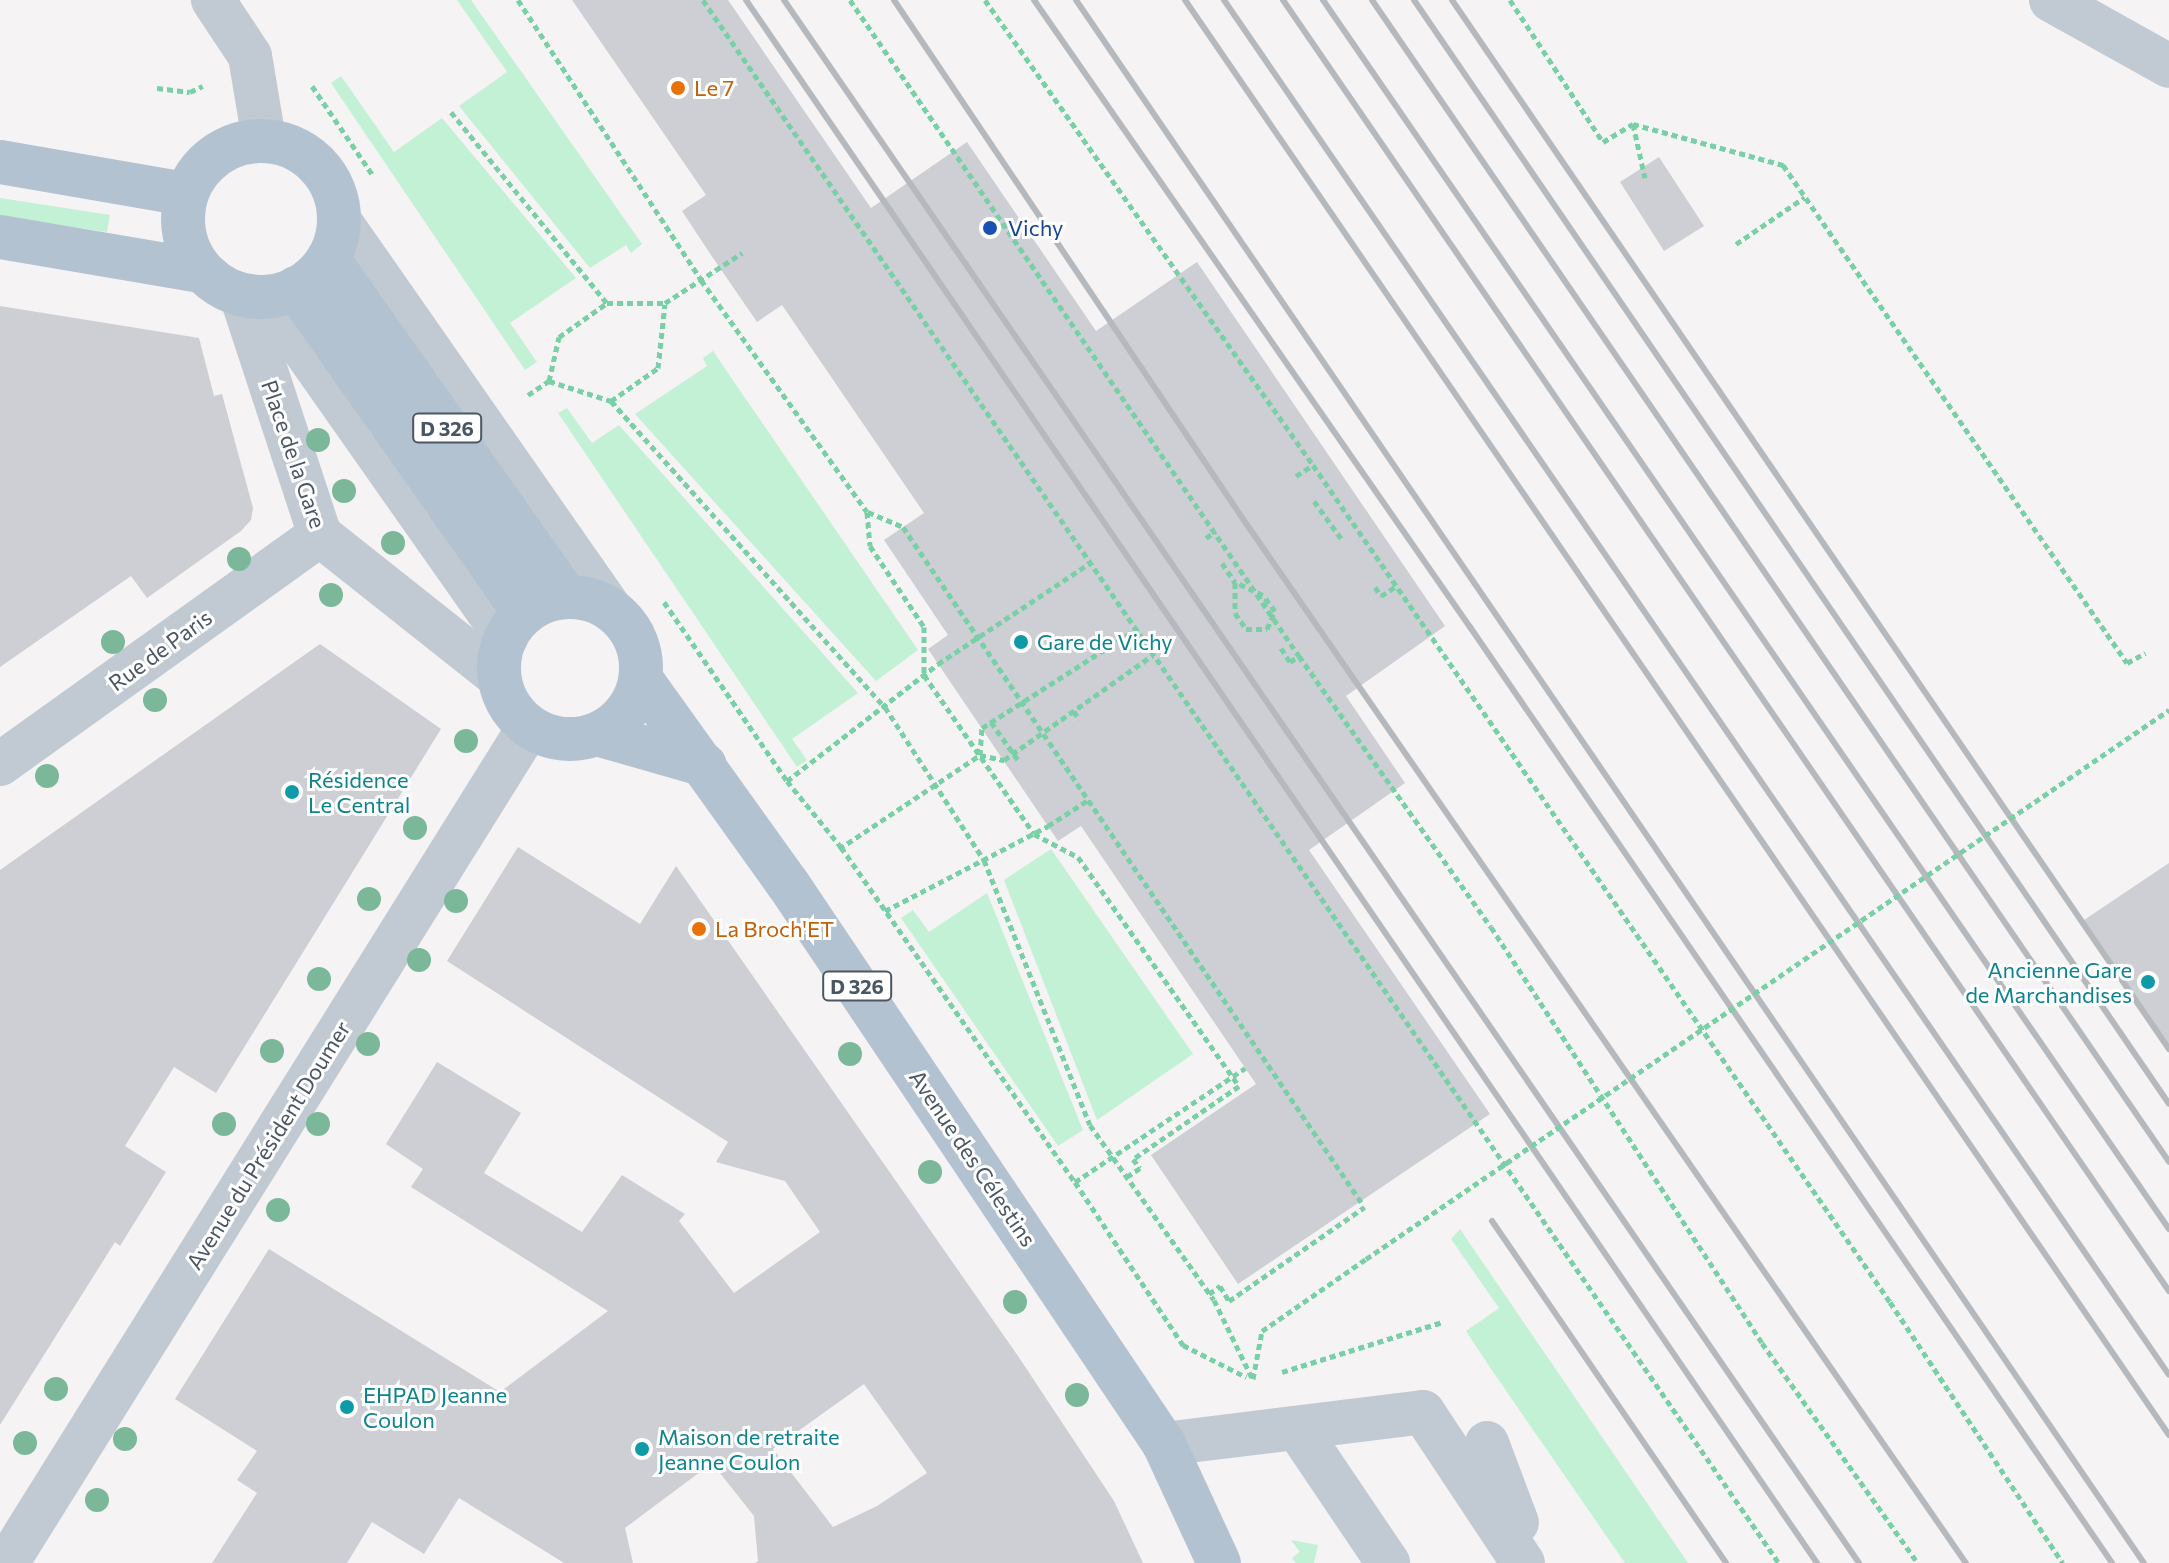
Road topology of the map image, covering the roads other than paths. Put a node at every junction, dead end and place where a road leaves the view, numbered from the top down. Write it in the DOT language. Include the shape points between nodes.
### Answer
graph roads {
  1 [pos="213,0"];
  2 [pos="2051,0"];
  3 [pos="2169,66"];
  4 [pos="264,140"];
  5 [pos="0,162"];
  6 [pos="186,194"];
  7 [pos="0,237"];
  8 [pos="334,240"];
  9 [pos="202,271"];
  10 [pos="268,293"];
  11 [pos="320,535"];
  12 [pos="566,597"];
  13 [pos="610,608"];
  14 [pos="509,642"];
  15 [pos="641,679"];
  16 [pos="529,727"];
  17 [pos="597,734"];
  18 [pos="0,764"];
  19 [pos="705,765"];
  20 [pos="1297,1428"];
  21 [pos="1487,1443"];
  22 [pos="1164,1444"];
  23 [pos="7,1563"];
  24 [pos="1219,1563"];
  25 [pos="1388,1563"];
  26 [pos="1523,1563"];
  27 [pos="1532,1563"];
  1 -- 4 [label="street" via="250,56"];
  2 -- 3 [label="street"];
  4 -- 6 [label="main road" via="218,153 198,170"];
  4 -- 8 [label="main road" via="298,151 325,174 336,196"];
  5 -- 6 [label="main road"];
  6 -- 9 [label="main road" via="184,235"];
  7 -- 9 [label="main road"];
  8 -- 10 [label="main road" via="314,276"];
  8 -- 12 [label="main road, D 326"];
  8 -- 13 [label="street"];
  9 -- 10 [label="main road" via="220,286"];
  10 -- 11 [label="street, Place de la Gare"];
  10 -- 14 [label="main road, D 326"];
  11 -- 14 [label="street, Place de la Gare"];
  11 -- 18 [label="street, Rue de Paris"];
  12 -- 13 [label="main road"];
  12 -- 14 [label="main road" via="543,602"];
  13 -- 15 [label="main road" via="635,640"];
  14 -- 16 [label="main road" via="514,713"];
  15 -- 17 [label="main road" via="633,702"];
  15 -- 19 [label="main road, Avenue des Célestins / D 326"];
  16 -- 17 [label="main road" via="551,737"];
  16 -- 23 [label="street, Avenue du Président Doumer"];
  17 -- 19 [label="main road"];
  19 -- 22 [label="main road, Avenue des Célestins / D 326"];
  20 -- 22 [label="street"];
  20 -- 25 [label="street"];
  20 -- 26 [label="street" via="1423,1412"];
  21 -- 27 [label="street"];
  22 -- 24 [label="main road, Avenue des Célestins / D 326"];
}
